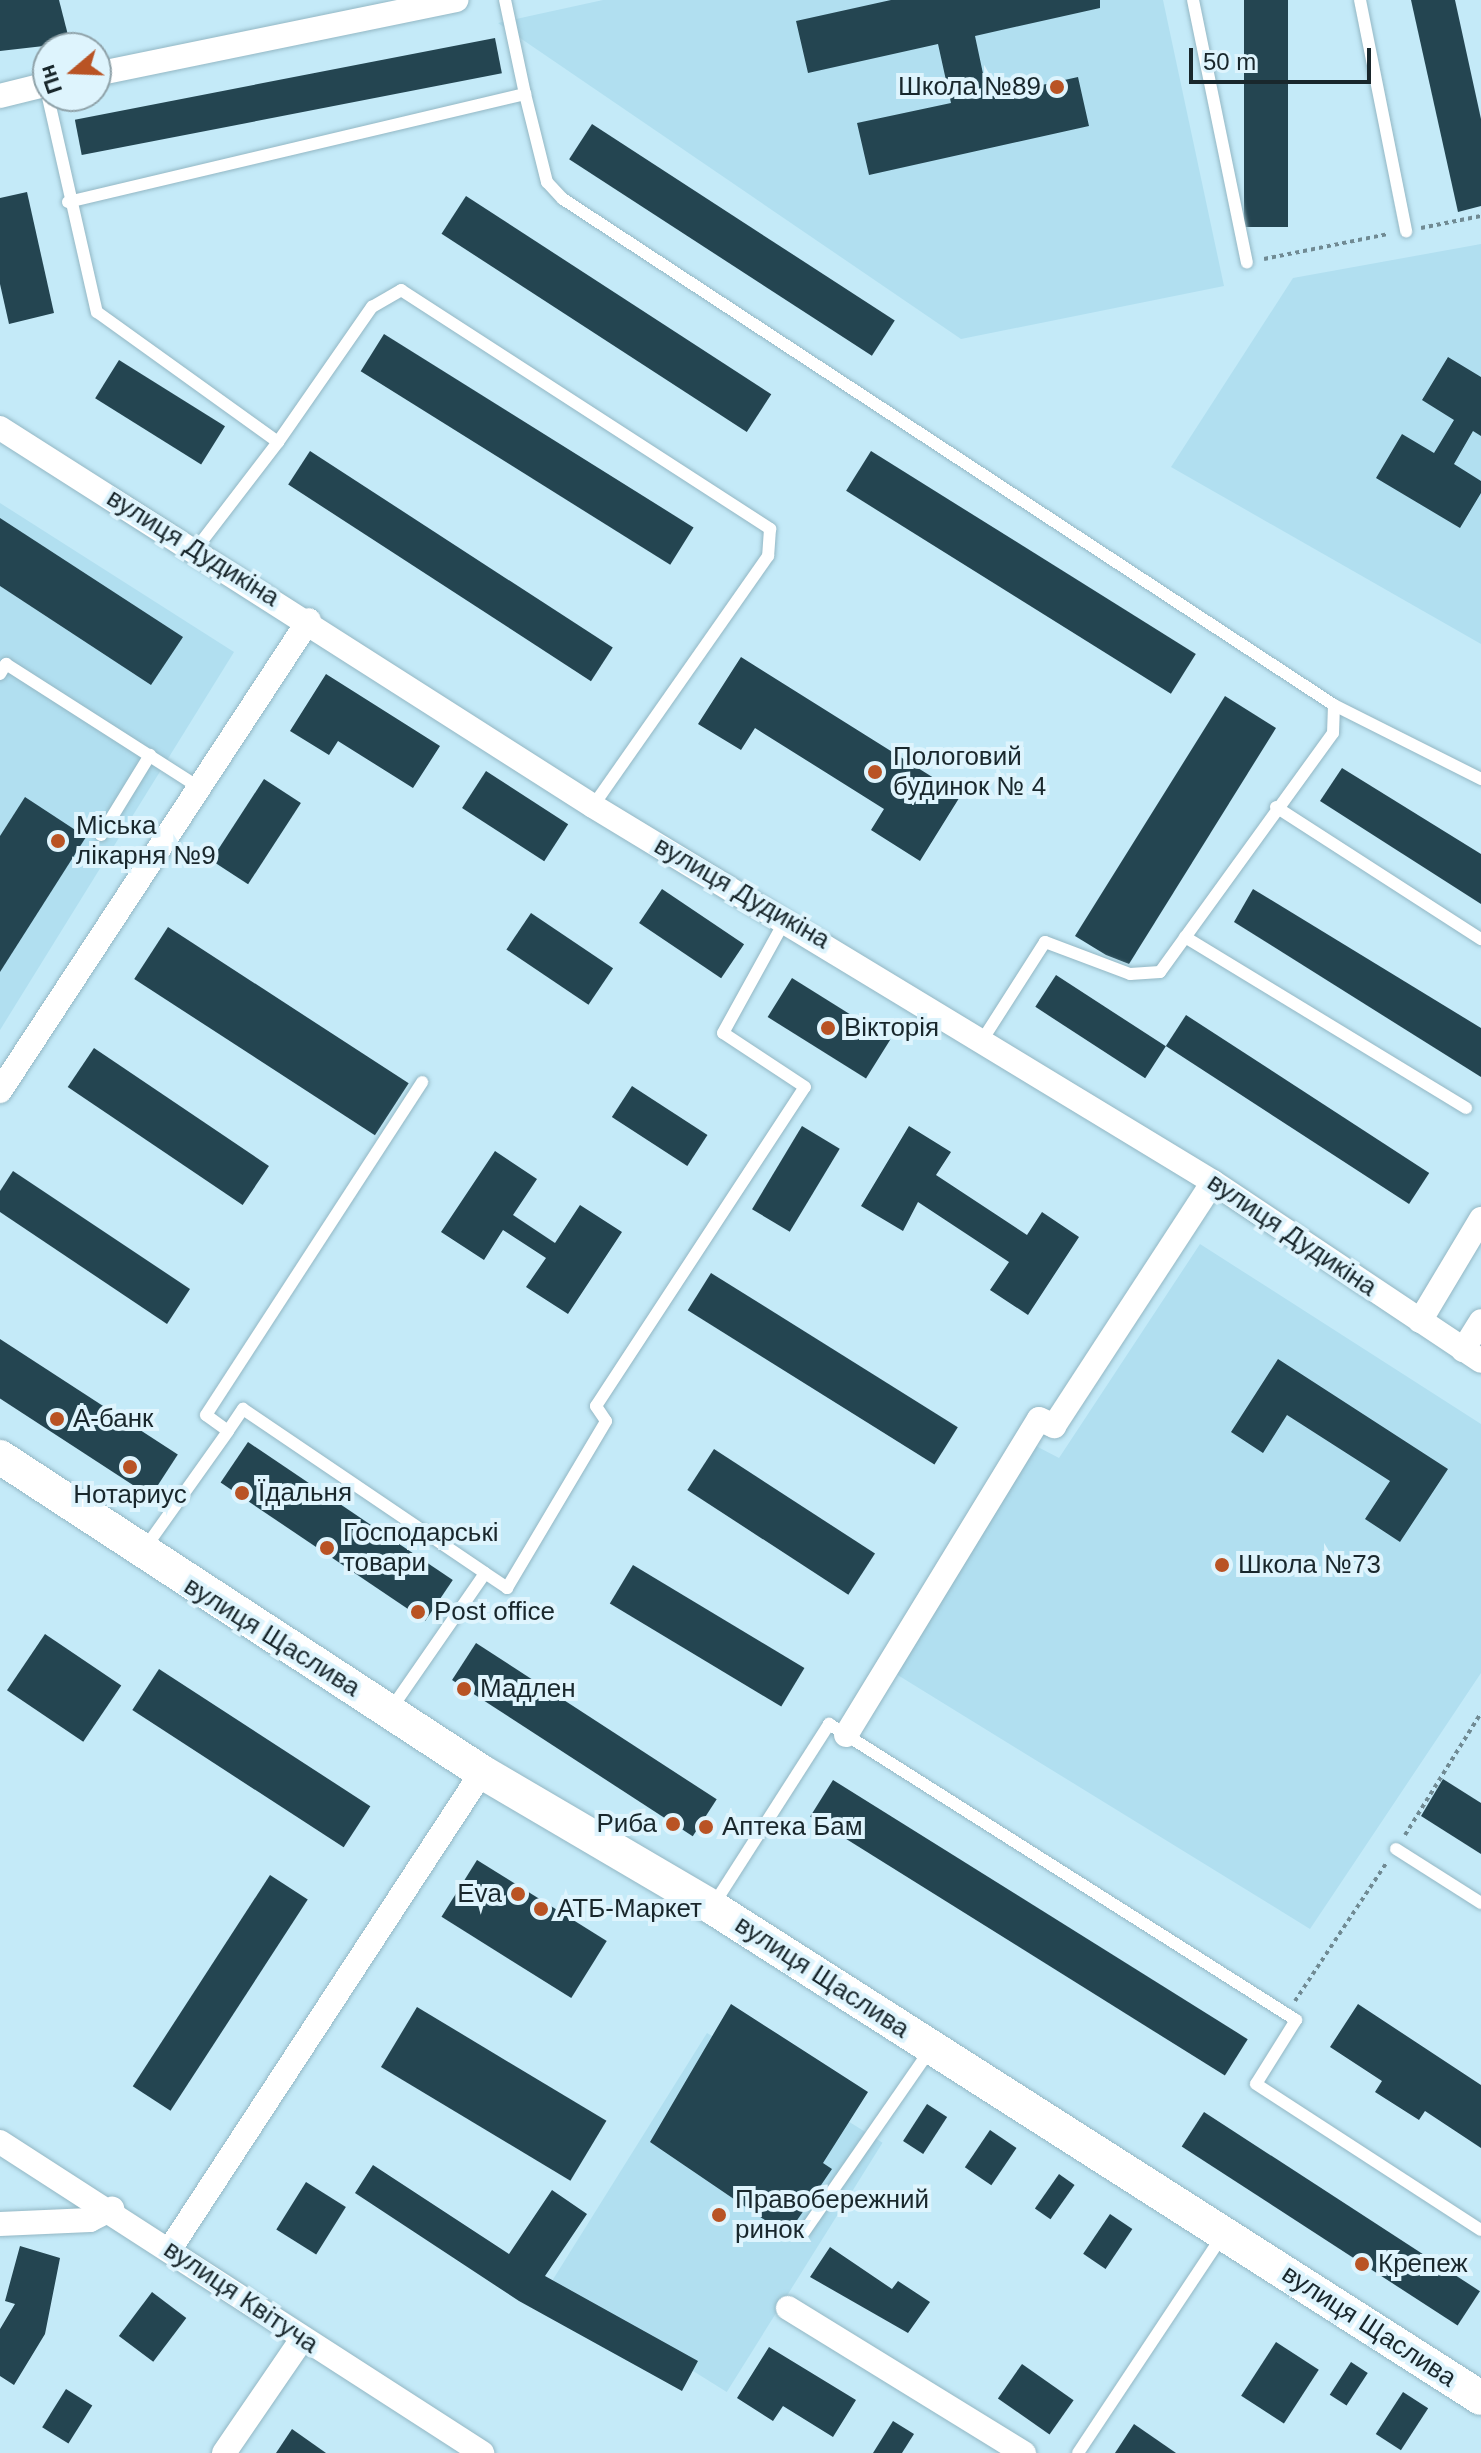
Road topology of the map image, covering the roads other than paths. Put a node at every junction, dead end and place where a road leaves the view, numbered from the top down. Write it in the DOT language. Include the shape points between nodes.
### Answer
graph roads {
  1 [pos="456,0"];
  2 [pos="505,0"];
  3 [pos="1193,0"];
  4 [pos="1360,0"];
  5 [pos="112,71"];
  6 [pos="32,88"];
  7 [pos="525,94"];
  8 [pos="0,96"];
  9 [pos="52,112"];
  10 [pos="68,202"];
  11 [pos="1406,231"];
  12 [pos="1247,262"];
  13 [pos="0,428"];
  14 [pos="278,442"];
  15 [pos="196,549"];
  16 [pos="309,620"];
  17 [pos="0,674"];
  18 [pos="1334,705"];
  19 [pos="150,755"];
  20 [pos="1481,779"];
  21 [pos="203,789"];
  22 [pos="593,806"];
  23 [pos="1276,807"];
  24 [pos="101,835"];
  25 [pos="787,917"];
  26 [pos="1185,937"];
  27 [pos="1481,939"];
  28 [pos="983,1039"];
  29 [pos="422,1082"];
  30 [pos="0,1091"];
  31 [pos="1466,1108"];
  32 [pos="1213,1182"];
  33 [pos="1481,1219"];
  34 [pos="1420,1321"];
  35 [pos="1481,1321"];
  36 [pos="1472,1356"];
  37 [pos="228,1431"];
  38 [pos="0,1457"];
  39 [pos="141,1554"];
  40 [pos="485,1573"];
  41 [pos="389,1711"];
  42 [pos="846,1735"];
  43 [pos="482,1772"];
  44 [pos="1396,1849"];
  45 [pos="1481,1903"];
  46 [pos="712,1907"];
  47 [pos="931,2047"];
  48 [pos="0,2142"];
  49 [pos="112,2209"];
  50 [pos="0,2224"];
  51 [pos="1481,2230"];
  52 [pos="804,2232"];
  53 [pos="1223,2233"];
  54 [pos="170,2249"];
  55 [pos="788,2308"];
  56 [pos="302,2339"];
  57 [pos="1481,2398"];
  58 [pos="224,2453"];
  59 [pos="482,2453"];
  60 [pos="1024,2453"];
  61 [pos="1078,2453"];
  1 -- 5 [label="street"];
  2 -- 7 [label="lane"];
  3 -- 12 [label="lane"];
  4 -- 11 [label="lane"];
  6 -- 8 [label="street"];
  7 -- 10 [label="lane"];
  7 -- 18 [label="lane" via="543,172 563,199"];
  9 -- 10 [label="lane"];
  10 -- 14 [label="lane" via="92,297 107,324"];
  13 -- 15 [label="street, вулиця Дудикіна"];
  14 -- 15 [label="lane"];
  14 -- 22 [label="lane" via="372,307 401,290 770,529 768,556"];
  15 -- 16 [label="street, вулиця Дудикіна"];
  16 -- 21 [label="street"];
  16 -- 22 [label="street, вулиця Дудикіна"];
  17 -- 19 [label="lane" via="6,664"];
  18 -- 20 [label="lane"];
  18 -- 23 [label="lane" via="1333,733"];
  19 -- 21 [label="lane"];
  19 -- 24 [label="lane"];
  21 -- 30 [label="street"];
  22 -- 25 [label="street, вулиця Дудикіна"];
  23 -- 26 [label="lane"];
  23 -- 27 [label="lane"];
  25 -- 28 [label="street, вулиця Дудикіна"];
  25 -- 40 [label="lane" via="723,1033 805,1087 596,1406 606,1421 507,1588"];
  26 -- 28 [label="lane" via="1160,972 1141,976 1045,942"];
  26 -- 31 [label="lane"];
  28 -- 32 [label="street, вулиця Дудикіна"];
  29 -- 37 [label="lane" via="206,1415"];
  32 -- 34 [label="street, вулиця Дудикіна"];
  32 -- 42 [label="street" via="1054,1426 1039,1419"];
  33 -- 34 [label="street"];
  34 -- 36 [label="street, вулиця Дудикіна"];
  35 -- 36 [label="street"];
  37 -- 39 [label="lane"];
  37 -- 40 [label="lane" via="243,1409"];
  38 -- 39 [label="street, вулиця Щаслива"];
  39 -- 41 [label="street, вулиця Щаслива"];
  40 -- 41 [label="lane"];
  41 -- 43 [label="street, вулиця Щаслива"];
  42 -- 46 [label="lane" via="829,1724"];
  42 -- 51 [label="lane" via="1296,2020 1256,2084"];
  43 -- 46 [label="street, вулиця Щаслива"];
  43 -- 54 [label="street"];
  44 -- 45 [label="lane"];
  46 -- 47 [label="street, вулиця Щаслива"];
  47 -- 52 [label="lane"];
  47 -- 53 [label="street, вулиця Щаслива"];
  48 -- 49 [label="street, вулиця Квітуча"];
  49 -- 50 [label="street" via="90,2220"];
  49 -- 54 [label="street, вулиця Квітуча"];
  53 -- 57 [label="street, вулиця Щаслива"];
  53 -- 61 [label="lane"];
  54 -- 56 [label="street, вулиця Квітуча"];
  55 -- 60 [label="street"];
  56 -- 58 [label="street"];
  56 -- 59 [label="street, вулиця Квітуча"];
}
